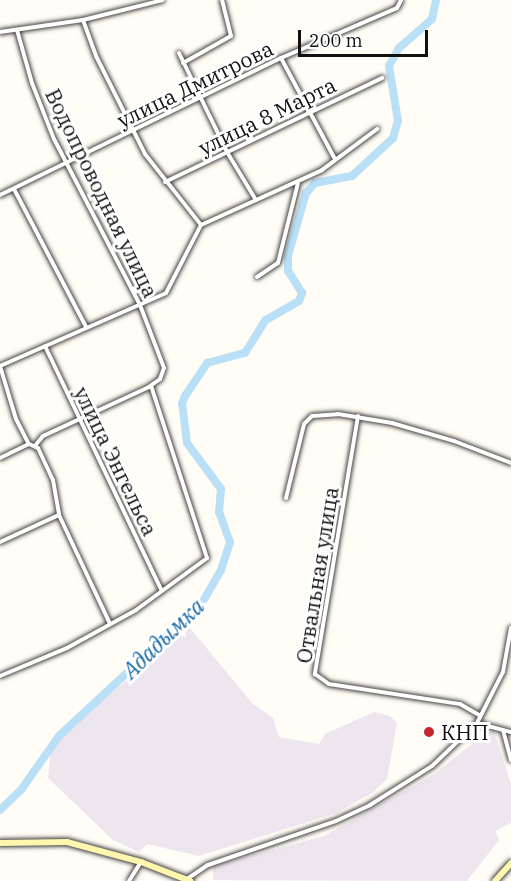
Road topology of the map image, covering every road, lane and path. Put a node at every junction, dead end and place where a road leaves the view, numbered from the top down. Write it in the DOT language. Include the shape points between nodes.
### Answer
graph roads {
  1 [pos="163,0"];
  2 [pos="222,0"];
  3 [pos="401,1"];
  4 [pos="83,20"];
  5 [pos="17,30"];
  6 [pos="0,32"];
  7 [pos="179,53"];
  8 [pos="281,58"];
  9 [pos="183,63"];
  10 [pos="382,78"];
  11 [pos="199,98"];
  12 [pos="308,113"];
  13 [pos="377,129"];
  14 [pos="132,130"];
  15 [pos="227,152"];
  16 [pos="336,159"];
  17 [pos="68,164"];
  18 [pos="301,181"];
  19 [pos="165,182"];
  20 [pos="14,189"];
  21 [pos="0,195"];
  22 [pos="256,200"];
  23 [pos="201,225"];
  24 [pos="257,277"];
  25 [pos="140,305"];
  26 [pos="86,327"];
  27 [pos="45,346"];
  28 [pos="0,366"];
  29 [pos="151,386"];
  30 [pos="358,416"];
  31 [pos="80,420"];
  32 [pos="29,444"];
  33 [pos="36,446"];
  34 [pos="0,458"];
  35 [pos="511,463"];
  36 [pos="286,498"];
  37 [pos="59,515"];
  38 [pos="0,542"];
  39 [pos="161,589"];
  40 [pos="110,624"];
  41 [pos="511,628"];
  42 [pos="0,676"];
  43 [pos="479,715"];
  44 [pos="477,723"];
  45 [pos="503,730"];
  46 [pos="511,732"];
  47 [pos="511,760"];
  48 [pos="2,843"];
  49 [pos="141,862"];
  50 [pos="511,863"];
  51 [pos="189,880"];
  52 [pos="129,881"];
  53 [pos="495,881"];
  1 -- 4 [label="street"];
  2 -- 9 [label="street" via="231,36"];
  3 -- 8 [label="street, улица Дмитрова" via="397,8 381,16"];
  4 -- 5 [label="street"];
  4 -- 14 [label="street"];
  5 -- 6 [label="street"];
  5 -- 17 [label="street, Водопроводная улица" via="32,83"];
  7 -- 9 [label="street"];
  8 -- 11 [label="street, улица Дмитрова"];
  8 -- 12 [label="street"];
  9 -- 11 [label="street"];
  10 -- 12 [label="street, улица 8 Марта"];
  11 -- 14 [label="street, улица Дмитрова"];
  11 -- 15 [label="street"];
  12 -- 15 [label="street, улица 8 Марта"];
  12 -- 16 [label="street"];
  13 -- 16 [label="street"];
  14 -- 17 [label="street, улица Дмитрова"];
  14 -- 19 [label="street"];
  15 -- 19 [label="street, улица 8 Марта"];
  15 -- 22 [label="street"];
  16 -- 18 [label="street"];
  17 -- 20 [label="street, улица Дмитрова"];
  17 -- 25 [label="street, Водопроводная улица"];
  18 -- 22 [label="street"];
  18 -- 24 [label="street" via="295,187 278,263"];
  19 -- 23 [label="street"];
  20 -- 21 [label="street, улица Дмитрова"];
  20 -- 26 [label="street"];
  22 -- 23 [label="street"];
  23 -- 25 [label="street" via="172,286"];
  25 -- 26 [label="street"];
  25 -- 29 [label="street, Водопроводная улица" via="164,368"];
  26 -- 27 [label="street"];
  27 -- 28 [label="street"];
  27 -- 31 [label="street, улица Энгельса"];
  28 -- 32 [label="street" via="16,419"];
  29 -- 31 [label="street"];
  29 -- 39 [label="street" via="208,549 203,565"];
  30 -- 35 [label="street" via="454,441"];
  30 -- 36 [label="street" via="307,418"];
  30 -- 43 [label="street, Отвальная улица" via="315,674 329,684 460,704"];
  31 -- 33 [label="street" via="43,436"];
  31 -- 39 [label="street, улица Энгельса"];
  32 -- 33 [label="street"];
  32 -- 34 [label="street"];
  33 -- 37 [label="street" via="53,480"];
  37 -- 38 [label="street"];
  37 -- 40 [label="street"];
  39 -- 40 [label="street" via="136,610"];
  40 -- 42 [label="street" via="67,648"];
  41 -- 43 [label="street" via="503,672"];
  43 -- 44 [label="street"];
  44 -- 45 [label="street"];
  44 -- 51 [label="street" via="432,766 370,805 336,822 218,861"];
  45 -- 46 [label="street"];
  45 -- 47 [label="street"];
  48 -- 49 [label="street" via="67,842"];
  49 -- 51 [label="street"];
  49 -- 52 [label="street"];
  50 -- 53 [label="street"];
}
